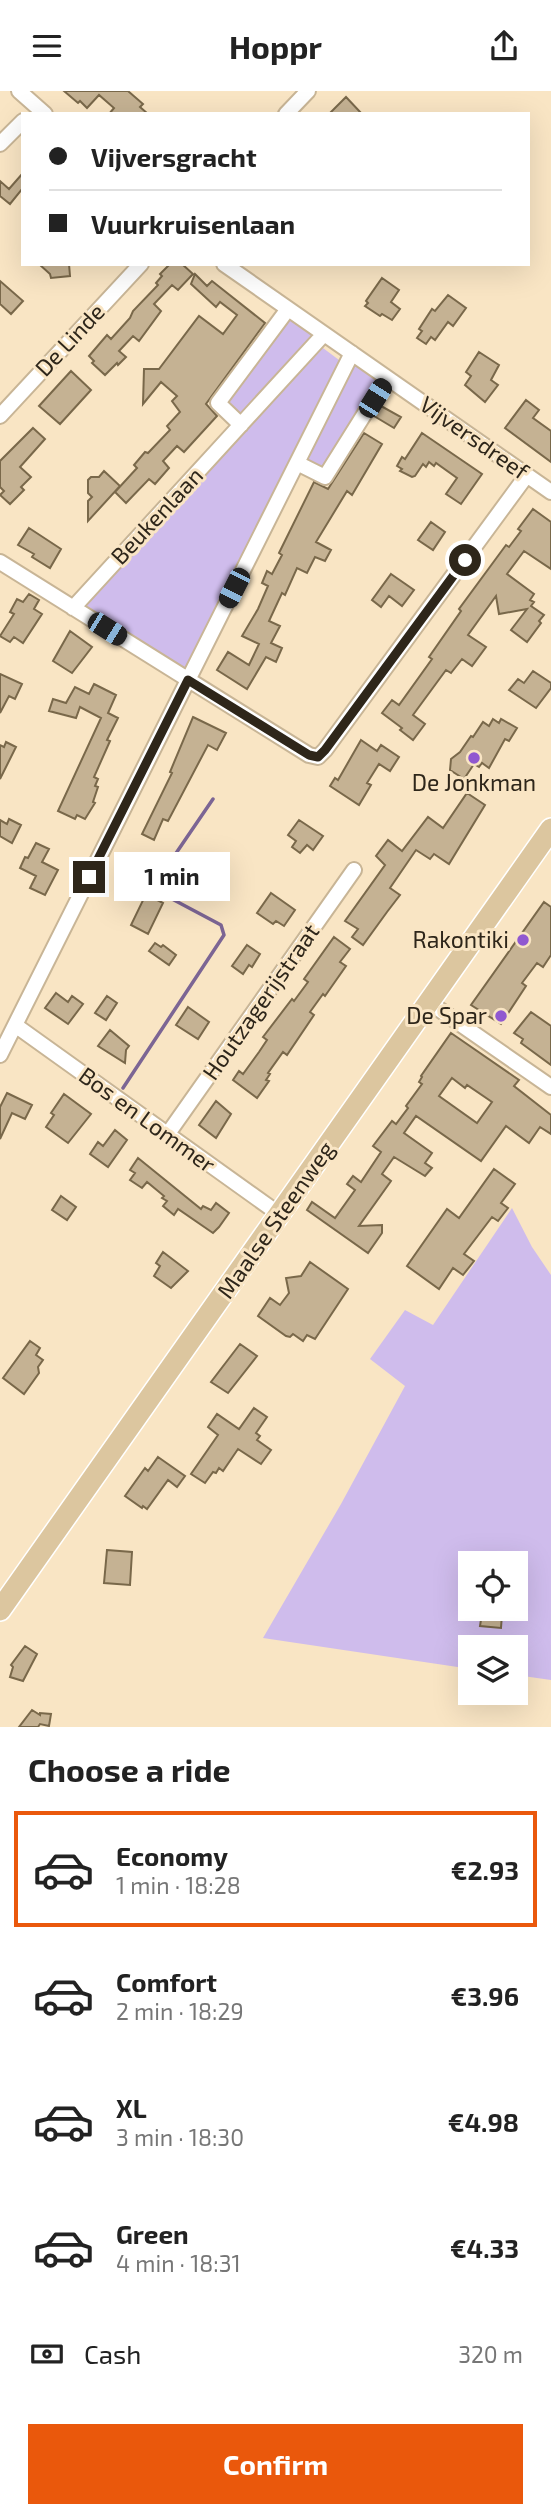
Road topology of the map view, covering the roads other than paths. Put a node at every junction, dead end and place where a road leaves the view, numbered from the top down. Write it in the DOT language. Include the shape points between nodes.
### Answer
graph roads {
  1 [pos="19,91"];
  2 [pos="308,91"];
  3 [pos="37,111"];
  4 [pos="288,112"];
  5 [pos="21,123"];
  6 [pos="0,144"];
  7 [pos="139,266"];
  8 [pos="227,266"];
  9 [pos="288,309"];
  10 [pos="324,334"];
  11 [pos="352,353"];
  12 [pos="387,378"];
  13 [pos="0,416"];
  14 [pos="241,425"];
  15 [pos="297,463"];
  16 [pos="527,475"];
  17 [pos="551,492"];
  18 [pos="0,563"];
  19 [pos="73,608"];
  20 [pos="188,680"];
  21 [pos="551,829"];
  22 [pos="354,870"];
  23 [pos="430,1003"];
  24 [pos="15,1024"];
  25 [pos="0,1055"];
  26 [pos="551,1087"];
  27 [pos="167,1135"];
  28 [pos="279,1214"];
  29 [pos="0,1610"];
  1 -- 3 [label="street"];
  2 -- 4 [label="street"];
  5 -- 6 [label="street"];
  7 -- 13 [label="street, De Linde"];
  8 -- 9 [label="street, Vijversdreef"];
  9 -- 10 [label="street, Vijversdreef"];
  9 -- 14 [label="street" via="218,404"];
  10 -- 11 [label="street, Vijversdreef"];
  10 -- 14 [label="street, Beukenlaan"];
  11 -- 12 [label="street, Vijversdreef"];
  11 -- 15 [label="street"];
  12 -- 15 [label="street" via="325,477"];
  12 -- 16 [label="street, Vijversdreef"];
  14 -- 19 [label="street, Beukenlaan"];
  15 -- 20 [label="street"];
  16 -- 17 [label="street, Vijversdreef"];
  16 -- 20 [label="street" via="318,757"];
  18 -- 19 [label="street"];
  19 -- 20 [label="street"];
  20 -- 24 [label="street"];
  21 -- 23 [label="main road, Maalse Steenweg"];
  22 -- 27 [label="street, Houtzagerijstraat"];
  23 -- 26 [label="street"];
  23 -- 28 [label="main road, Maalse Steenweg"];
  24 -- 25 [label="street"];
  24 -- 27 [label="street, Bos en Lommer"];
  27 -- 28 [label="street, Bos en Lommer"];
  28 -- 29 [label="main road, Maalse Steenweg"];
}
